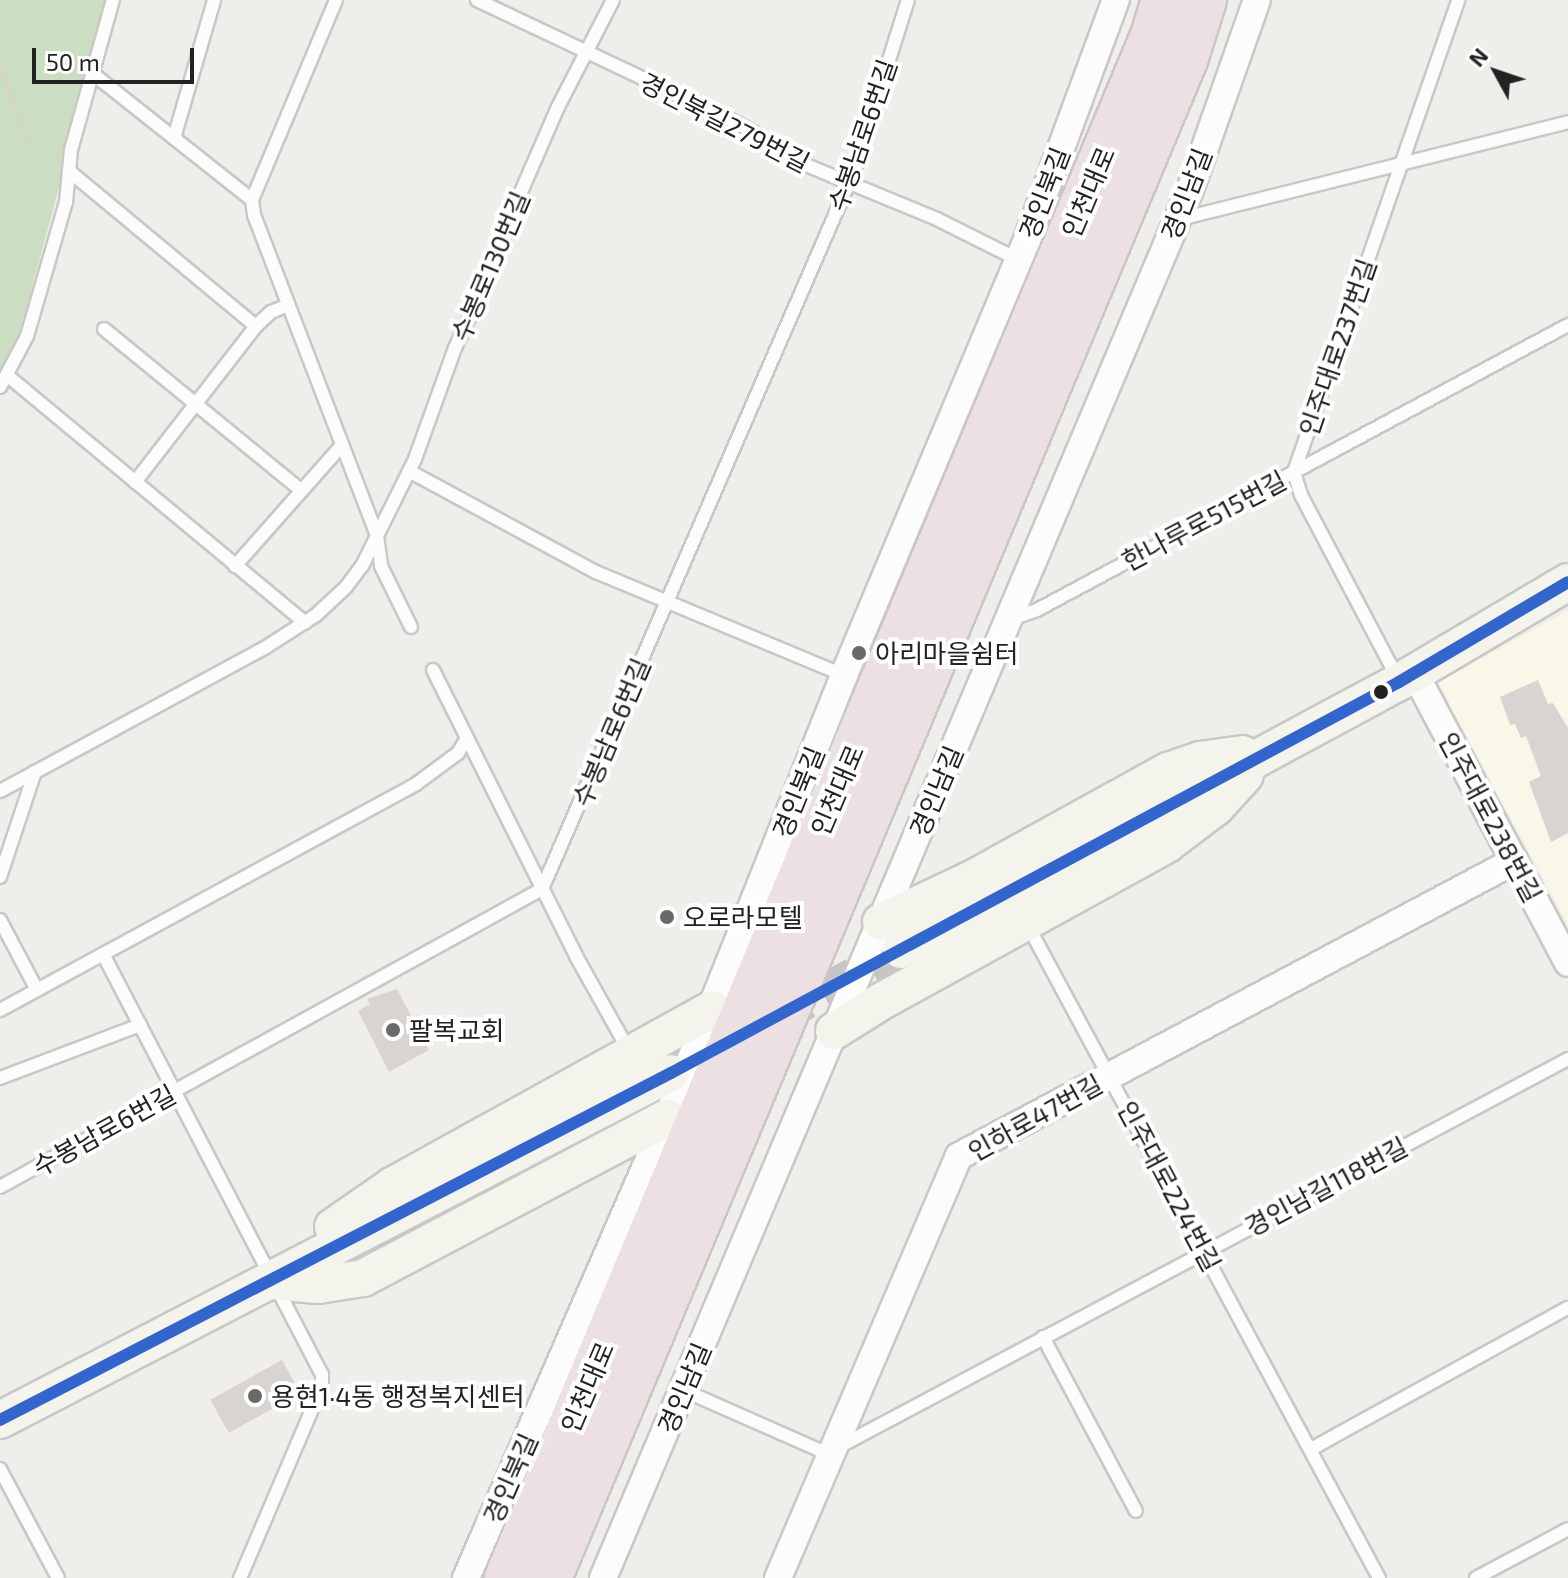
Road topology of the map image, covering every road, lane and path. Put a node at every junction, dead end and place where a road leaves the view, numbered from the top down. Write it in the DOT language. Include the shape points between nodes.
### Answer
graph roads {
  1 [pos="113,0"];
  2 [pos="214,0"];
  3 [pos="336,0"];
  4 [pos="477,0"];
  5 [pos="613,0"];
  6 [pos="908,0"];
  7 [pos="1116,0"];
  8 [pos="1164,0"];
  9 [pos="1204,0"];
  10 [pos="1257,0"];
  11 [pos="1458,0"];
  12 [pos="587,52"];
  13 [pos="0,68"];
  14 [pos="92,73"];
  15 [pos="1568,122"];
  16 [pos="174,138"];
  17 [pos="32,148"];
  18 [pos="1400,164"];
  19 [pos="69,171"];
  20 [pos="849,182"];
  21 [pos="252,200"];
  22 [pos="1177,220"];
  23 [pos="1019,260"];
  24 [pos="288,305"];
  25 [pos="1568,325"];
  26 [pos="256,326"];
  27 [pos="104,329"];
  28 [pos="4,382"];
  29 [pos="196,404"];
  30 [pos="342,445"];
  31 [pos="409,471"];
  32 [pos="1294,472"];
  33 [pos="135,482"];
  34 [pos="301,490"];
  35 [pos="377,536"];
  36 [pos="235,566"];
  37 [pos="1568,582"];
  38 [pos="667,603"];
  39 [pos="1008,620"];
  40 [pos="305,623"];
  41 [pos="411,627"];
  42 [pos="433,670"];
  43 [pos="844,675"];
  44 [pos="1407,677"];
  45 [pos="467,738"];
  46 [pos="1268,750"];
  47 [pos="35,772"];
  48 [pos="0,791"];
  49 [pos="1514,861"];
  50 [pos="0,877"];
  51 [pos="542,889"];
  52 [pos="0,920"];
  53 [pos="1027,924"];
  54 [pos="891,936"];
  55 [pos="103,954"];
  56 [pos="1568,963"];
  57 [pos="37,990"];
  58 [pos="712,1009"];
  59 [pos="0,1010"];
  60 [pos="140,1025"];
  61 [pos="834,1031"];
  62 [pos="630,1053"];
  63 [pos="1568,1059"];
  64 [pos="671,1073"];
  65 [pos="1110,1076"];
  66 [pos="0,1078"];
  67 [pos="175,1092"];
  68 [pos="667,1118"];
  69 [pos="0,1187"];
  70 [pos="1205,1249"];
  71 [pos="271,1281"];
  72 [pos="1568,1308"];
  73 [pos="1043,1337"];
  74 [pos="683,1390"];
  75 [pos="0,1420"];
  76 [pos="1311,1449"];
  77 [pos="833,1450"];
  78 [pos="0,1469"];
  79 [pos="1136,1511"];
  80 [pos="1568,1529"];
  81 [pos="58,1578"];
  82 [pos="240,1578"];
  83 [pos="466,1578"];
  84 [pos="507,1578"];
  85 [pos="549,1578"];
  86 [pos="603,1578"];
  87 [pos="778,1578"];
  88 [pos="1379,1578"];
  89 [pos="1476,1578"];
  1 -- 14 [label="lane"];
  2 -- 16 [label="lane"];
  3 -- 21 [label="lane"];
  4 -- 12 [label="lane, 경인북길279번길"];
  5 -- 12 [label="lane, 수봉로130번길"];
  6 -- 20 [label="lane, 수봉남로6번길"];
  7 -- 23 [label="street, 경인북길"];
  8 -- 84 [label="highway, 인천대로"];
  9 -- 85 [label="highway, 인천대로" via="1185,60"];
  10 -- 22 [label="street, 경인남길"];
  11 -- 18 [label="lane, 인주대로237번길"];
  12 -- 20 [label="lane, 경인북길279번길" via="733,121 777,153"];
  12 -- 31 [label="lane, 수봉로130번길" via="521,192"];
  13 -- 17 [label="path"];
  14 -- 16 [label="lane"];
  14 -- 19 [label="lane"];
  15 -- 18 [label="lane"];
  16 -- 21 [label="lane"];
  18 -- 22 [label="lane"];
  18 -- 32 [label="lane, 인주대로237번길"];
  19 -- 26 [label="lane"];
  19 -- 28 [label="lane" via="66,202 27,336"];
  20 -- 23 [label="lane, 경인북길279번길"];
  20 -- 38 [label="lane, 수봉남로6번길"];
  21 -- 24 [label="lane"];
  22 -- 39 [label="street, 경인남길"];
  23 -- 43 [label="street, 경인북길"];
  24 -- 26 [label="lane"];
  24 -- 30 [label="lane"];
  25 -- 32 [label="lane, 한나루로515번길"];
  26 -- 29 [label="lane"];
  27 -- 29 [label="lane"];
  28 -- 33 [label="lane"];
  29 -- 33 [label="lane"];
  29 -- 34 [label="lane"];
  30 -- 34 [label="lane"];
  30 -- 35 [label="lane"];
  31 -- 35 [label="lane, 수봉로130번길"];
  31 -- 38 [label="lane" via="596,572"];
  32 -- 39 [label="lane, 한나루로515번길" via="1037,610"];
  32 -- 44 [label="lane" via="1301,495"];
  33 -- 36 [label="lane"];
  34 -- 36 [label="lane"];
  35 -- 40 [label="lane, 수봉로130번길" via="346,587"];
  35 -- 41 [label="lane" via="381,566"];
  36 -- 40 [label="lane"];
  37 -- 44 [label="street"];
  38 -- 43 [label="lane"];
  38 -- 51 [label="lane, 수봉남로6번길"];
  39 -- 54 [label="street, 경인남길"];
  40 -- 47 [label="lane, 수봉로130번길"];
  42 -- 45 [label="lane"];
  43 -- 58 [label="street, 경인북길"];
  44 -- 46 [label="street"];
  44 -- 49 [label="street, 인주대로238번길"];
  45 -- 51 [label="lane"];
  45 -- 55 [label="lane" via="458,753 416,784"];
  46 -- 53 [label="street" via="1216,807 1167,844"];
  46 -- 54 [label="street" via="1200,760 1168,771 974,878"];
  47 -- 48 [label="lane, 수봉로130번길"];
  47 -- 50 [label="lane"];
  49 -- 56 [label="street, 인주대로238번길"];
  49 -- 65 [label="street, 인하로47번길"];
  51 -- 62 [label="lane"];
  51 -- 67 [label="lane, 수봉남로6번길"];
  52 -- 57 [label="lane"];
  53 -- 61 [label="street"];
  53 -- 65 [label="lane, 인주대로224번길"];
  54 -- 61 [label="street, 경인남길"];
  55 -- 57 [label="lane"];
  55 -- 60 [label="lane"];
  57 -- 59 [label="lane"];
  58 -- 62 [label="street"];
  58 -- 68 [label="street, 경인북길"];
  60 -- 66 [label="lane"];
  60 -- 67 [label="lane"];
  61 -- 74 [label="street, 경인남길"];
  62 -- 71 [label="street" via="392,1186 337,1224"];
  63 -- 70 [label="lane, 경인남길118번길"];
  64 -- 71 [label="street"];
  65 -- 70 [label="lane, 인주대로224번길"];
  65 -- 77 [label="street, 인하로47번길" via="959,1156"];
  67 -- 69 [label="lane, 수봉남로6번길"];
  67 -- 71 [label="lane"];
  68 -- 71 [label="street" via="363,1278 318,1285"];
  68 -- 83 [label="street, 경인북길"];
  70 -- 73 [label="lane, 경인남길118번길"];
  70 -- 76 [label="lane, 인주대로224번길"];
  71 -- 75 [label="street"];
  71 -- 82 [label="lane" via="322,1374 322,1386"];
  72 -- 76 [label="lane"];
  73 -- 77 [label="lane, 경인남길118번길"];
  73 -- 79 [label="lane"];
  74 -- 77 [label="lane" via="819,1450"];
  74 -- 86 [label="street, 경인남길"];
  76 -- 88 [label="lane, 인주대로224번길"];
  77 -- 87 [label="street, 인하로47번길"];
  78 -- 81 [label="lane"];
  80 -- 89 [label="lane"];
}
